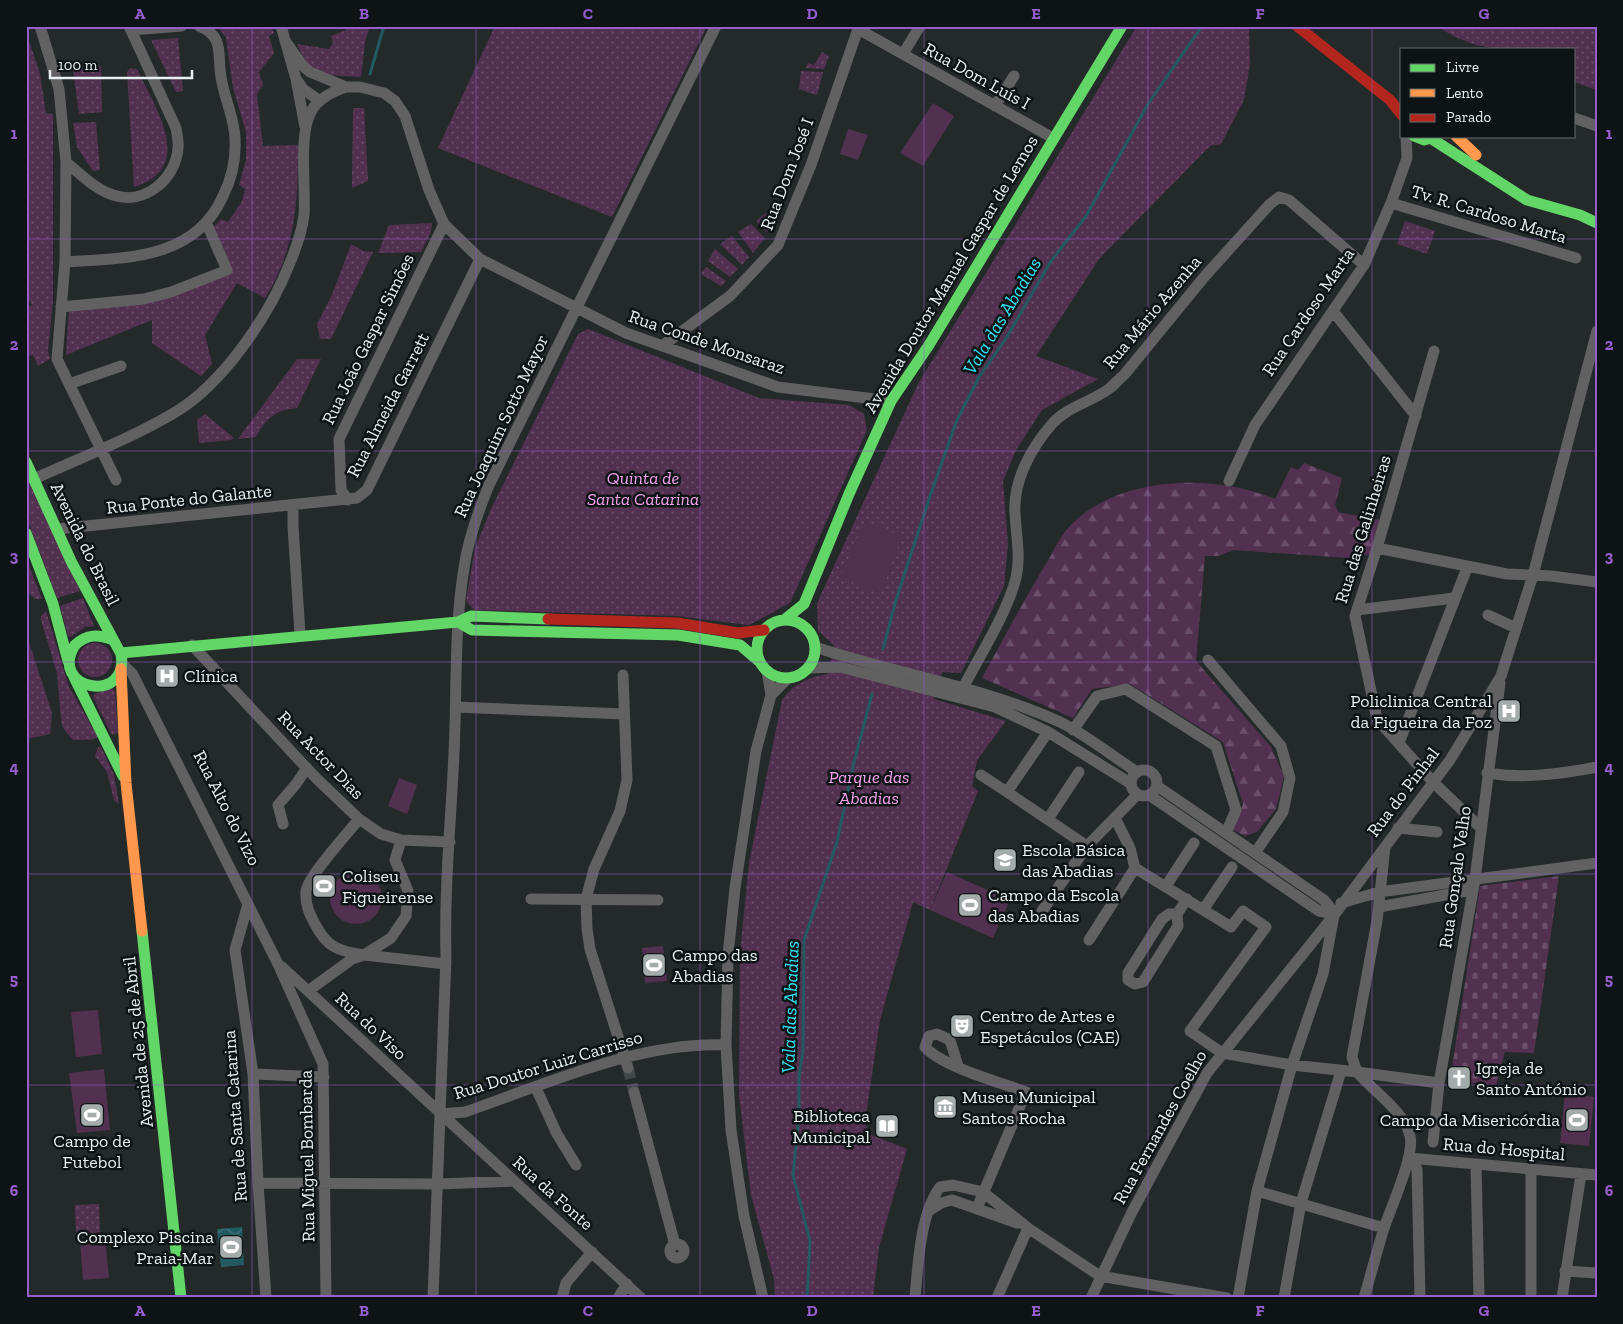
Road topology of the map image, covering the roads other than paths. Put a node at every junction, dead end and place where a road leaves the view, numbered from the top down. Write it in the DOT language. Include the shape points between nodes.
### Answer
graph roads {
  1 [pos="40,26"];
  2 [pos="182,26"];
  3 [pos="199,26"];
  4 [pos="281,26"];
  5 [pos="716,26"];
  6 [pos="920,26"];
  7 [pos="1122,26"];
  8 [pos="1297,26"];
  9 [pos="1313,26"];
  10 [pos="130,28"];
  11 [pos="858,28"];
  12 [pos="286,42"];
  13 [pos="903,54"];
  14 [pos="310,72"];
  15 [pos="1014,76"];
  16 [pos="296,79"];
  17 [pos="346,87"];
  18 [pos="1400,93"];
  19 [pos="320,101"];
  20 [pos="995,106"];
  21 [pos="1400,113"];
  22 [pos="1576,119"];
  23 [pos="1597,126"];
  24 [pos="305,129"];
  25 [pos="1053,138"];
  26 [pos="1406,138"];
  27 [pos="1426,138"];
  28 [pos="1458,138"];
  29 [pos="1407,158"];
  30 [pos="66,162"];
  31 [pos="1391,203"];
  32 [pos="1597,212"];
  33 [pos="206,222"];
  34 [pos="1597,223"];
  35 [pos="444,224"];
  36 [pos="1576,258"];
  37 [pos="480,259"];
  38 [pos="65,262"];
  39 [pos="1364,265"];
  40 [pos="61,307"];
  41 [pos="575,309"];
  42 [pos="1333,311"];
  43 [pos="1597,331"];
  44 [pos="662,346"];
  45 [pos="1434,351"];
  46 [pos="1590,354"];
  47 [pos="121,366"];
  48 [pos="1597,370"];
  49 [pos="69,384"];
  50 [pos="891,401"];
  51 [pos="1416,416"];
  52 [pos="99,449"];
  53 [pos="26,462"];
  54 [pos="34,479"];
  55 [pos="116,480"];
  56 [pos="1229,481"];
  57 [pos="348,500"];
  58 [pos="293,506"];
  59 [pos="58,529"];
  60 [pos="26,533"];
  61 [pos="1377,548"];
  62 [pos="1467,568"];
  63 [pos="1533,575"];
  64 [pos="1597,582"];
  65 [pos="1454,598"];
  66 [pos="804,604"];
  67 [pos="1357,610"];
  68 [pos="1488,616"];
  69 [pos="784,620"];
  70 [pos="458,622"];
  71 [pos="805,627"];
  72 [pos="1516,628"];
  73 [pos="764,630"];
  74 [pos="300,634"];
  75 [pos="113,640"];
  76 [pos="192,645"];
  77 [pos="814,647"];
  78 [pos="1208,660"];
  79 [pos="122,662"];
  80 [pos="763,666"];
  81 [pos="808,668"];
  82 [pos="71,670"];
  83 [pos="623,675"];
  84 [pos="1501,676"];
  85 [pos="788,678"];
  86 [pos="964,688"];
  87 [pos="770,695"];
  88 [pos="456,707"];
  89 [pos="624,714"];
  90 [pos="1073,730"];
  91 [pos="1048,732"];
  92 [pos="1399,743"];
  93 [pos="1597,767"];
  94 [pos="306,768"];
  95 [pos="1079,772"];
  96 [pos="1137,772"];
  97 [pos="1487,773"];
  98 [pos="981,775"];
  99 [pos="1433,782"];
  100 [pos="126,783"];
  101 [pos="1130,783"];
  102 [pos="1153,791"];
  103 [pos="1007,792"];
  104 [pos="1137,795"];
  105 [pos="1115,818"];
  106 [pos="358,819"];
  107 [pos="1048,819"];
  108 [pos="283,824"];
  109 [pos="1398,828"];
  110 [pos="1481,828"];
  111 [pos="1436,832"];
  112 [pos="1226,833"];
  113 [pos="401,840"];
  114 [pos="450,842"];
  115 [pos="1194,843"];
  116 [pos="1087,846"];
  117 [pos="1385,846"];
  118 [pos="1255,853"];
  119 [pos="1597,863"];
  120 [pos="1232,867"];
  121 [pos="1135,868"];
  122 [pos="1432,885"];
  123 [pos="1474,885"];
  124 [pos="1166,886"];
  125 [pos="1403,889"];
  126 [pos="1378,892"];
  127 [pos="1434,897"];
  128 [pos="531,899"];
  129 [pos="586,899"];
  130 [pos="1187,899"];
  131 [pos="658,900"];
  132 [pos="1406,902"];
  133 [pos="1341,903"];
  134 [pos="248,904"];
  135 [pos="1379,906"];
  136 [pos="1203,910"];
  137 [pos="1042,911"];
  138 [pos="1177,914"];
  139 [pos="1335,914"];
  140 [pos="1089,940"];
  141 [pos="1309,944"];
  142 [pos="364,955"];
  143 [pos="1326,956"];
  144 [pos="278,964"];
  145 [pos="446,964"];
  146 [pos="292,977"];
  147 [pos="308,991"];
  148 [pos="726,1045"];
  149 [pos="1222,1053"];
  150 [pos="626,1062"];
  151 [pos="1292,1065"];
  152 [pos="958,1066"];
  153 [pos="1341,1070"];
  154 [pos="1357,1072"];
  155 [pos="253,1074"];
  156 [pos="324,1077"];
  157 [pos="1439,1083"];
  158 [pos="536,1088"];
  159 [pos="634,1092"];
  160 [pos="440,1114"];
  161 [pos="1433,1142"];
  162 [pos="1409,1158"];
  163 [pos="1476,1164"];
  164 [pos="576,1165"];
  165 [pos="1531,1168"];
  166 [pos="1580,1174"];
  167 [pos="1597,1175"];
  168 [pos="514,1181"];
  169 [pos="258,1182"];
  170 [pos="326,1184"];
  171 [pos="438,1184"];
  172 [pos="1256,1191"];
  173 [pos="983,1192"];
  174 [pos="1301,1202"];
  175 [pos="977,1208"];
  176 [pos="930,1210"];
  177 [pos="1028,1228"];
  178 [pos="1384,1228"];
  179 [pos="675,1245"];
  180 [pos="592,1252"];
  181 [pos="1565,1271"];
  182 [pos="1597,1274"];
  183 [pos="1100,1276"];
  184 [pos="627,1284"];
  185 [pos="181,1298"];
  186 [pos="266,1298"];
  187 [pos="326,1298"];
  188 [pos="433,1298"];
  189 [pos="562,1298"];
  190 [pos="618,1298"];
  191 [pos="642,1298"];
  192 [pos="763,1298"];
  193 [pos="915,1298"];
  194 [pos="996,1298"];
  195 [pos="1091,1298"];
  196 [pos="1227,1298"];
  197 [pos="1238,1298"];
  198 [pos="1284,1298"];
  199 [pos="1364,1298"];
  200 [pos="1420,1298"];
  201 [pos="1480,1298"];
  202 [pos="1531,1298"];
  203 [pos="1562,1298"];
  1 -- 30 [label="street" via="59,89"];
  2 -- 10 [label="street"];
  3 -- 33 [label="street" via="210,30 218,43 221,77 236,139 232,176 219,206"];
  4 -- 12 [label="street"];
  5 -- 41 [label="street, Rua Joaquim Sotto Mayor"];
  6 -- 13 [label="street"];
  7 -- 25 [label="street, Avenida Doutor Manuel Gaspar de Lemos"];
  8 -- 21 [label="street" via="1390,100"];
  9 -- 18 [label="street"];
  10 -- 30 [label="street" via="176,128 178,147 175,165 166,180 149,192 130,199 112,195 91,183"];
  11 -- 13 [label="street, Rua Dom Luís I"];
  11 -- 44 [label="street, Rua Dom José I" via="811,165 778,245 730,296"];
  12 -- 14 [label="street"];
  12 -- 16 [label="street"];
  13 -- 20 [label="street, Rua Dom Luís I"];
  14 -- 17 [label="street"];
  14 -- 19 [label="street" via="318,87"];
  15 -- 20 [label="street"];
  16 -- 19 [label="street" via="303,89"];
  16 -- 24 [label="street"];
  17 -- 19 [label="street" via="331,92"];
  17 -- 35 [label="street" via="384,93 395,101 405,116 428,190"];
  19 -- 24 [label="street" via="312,109"];
  20 -- 25 [label="street, Rua Dom Luís I"];
  22 -- 23 [label="street"];
  24 -- 52 [label="street" via="304,216 289,264 270,308 209,386 176,412"];
  25 -- 50 [label="street, Avenida Doutor Manuel Gaspar de Lemos" via="929,345"];
  26 -- 29 [label="street"];
  27 -- 29 [label="street"];
  27 -- 34 [label="street" via="1456,152 1494,181 1528,201"];
  28 -- 32 [label="street" via="1498,173 1531,192"];
  29 -- 31 [label="street, Rua Cardoso Marta"];
  30 -- 38 [label="street"];
  31 -- 36 [label="street, Tv. R. Cardoso Marta"];
  31 -- 39 [label="street, Rua Cardoso Marta"];
  33 -- 38 [label="street" via="198,232 164,249 127,258"];
  33 -- 40 [label="street" via="227,270 144,299"];
  35 -- 37 [label="street, Rua Conde Monsaraz"];
  35 -- 57 [label="street, Rua João Gaspar Simões" via="339,438 342,490"];
  37 -- 41 [label="street, Rua Conde Monsaraz"];
  37 -- 57 [label="street, Rua Almeida Garrett" via="367,490"];
  38 -- 40 [label="street"];
  39 -- 42 [label="street, Rua Cardoso Marta"];
  39 -- 86 [label="street, Rua Mário Azenha" via="1289,200 1279,197 1205,276 1124,375 1109,389 1064,413 1052,424 1034,449 1018,481 1016,577"];
  40 -- 49 [label="street" via="57,358"];
  41 -- 44 [label="street, Rua Conde Monsaraz"];
  41 -- 70 [label="street, Rua Joaquim Sotto Mayor" via="475,520 464,566"];
  42 -- 51 [label="street"];
  42 -- 56 [label="street, Rua Cardoso Marta" via="1255,425"];
  43 -- 46 [label="street, Rua do Pinhal"];
  44 -- 50 [label="street, Rua Conde Monsaraz" via="778,387"];
  45 -- 51 [label="street, Rua das Galinheiras"];
  46 -- 48 [label="street"];
  46 -- 63 [label="street, Rua do Pinhal"];
  47 -- 49 [label="street"];
  49 -- 52 [label="street"];
  50 -- 66 [label="street, Avenida Doutor Manuel Gaspar de Lemos"];
  51 -- 61 [label="street, Rua das Galinheiras"];
  52 -- 54 [label="street"];
  52 -- 55 [label="street"];
  53 -- 54 [label="street, Avenida do Brasil"];
  54 -- 59 [label="street, Avenida do Brasil"];
  57 -- 58 [label="street, Rua Almeida Garrett"];
  58 -- 59 [label="street, Rua Ponte do Galante"];
  58 -- 74 [label="street"];
  59 -- 75 [label="street, Avenida do Brasil"];
  60 -- 82 [label="street" via="53,604"];
  61 -- 62 [label="street"];
  61 -- 67 [label="street, Rua das Galinheiras"];
  62 -- 63 [label="street"];
  62 -- 65 [label="street"];
  63 -- 64 [label="street"];
  63 -- 72 [label="street, Rua do Pinhal"];
  65 -- 67 [label="street"];
  65 -- 92 [label="street"];
  66 -- 69 [label="street"];
  66 -- 71 [label="street"];
  67 -- 92 [label="street, Rua das Galinheiras" via="1355,616 1377,718"];
  68 -- 72 [label="street"];
  69 -- 71 [label="street"];
  69 -- 73 [label="street"];
  70 -- 73 [label="street" via="471,616 484,616 677,623 738,633"];
  70 -- 74 [label="street"];
  70 -- 80 [label="street" via="472,630 678,635 740,645"];
  70 -- 88 [label="street, Rua Joaquim Sotto Mayor"];
  71 -- 77 [label="street"];
  72 -- 84 [label="street, Rua do Pinhal"];
  73 -- 80 [label="street" via="757,645"];
  74 -- 76 [label="street"];
  75 -- 79 [label="street"];
  75 -- 82 [label="street" via="98,634 83,637 71,649"];
  76 -- 79 [label="street"];
  76 -- 94 [label="street, Rua Actor Dias"];
  77 -- 81 [label="street"];
  77 -- 86 [label="street"];
  78 -- 118 [label="street" via="1281,746 1290,778 1283,812"];
  79 -- 82 [label="street" via="111,683 103,686 86,686"];
  79 -- 100 [label="street, Avenida de 25 de Abril"];
  79 -- 134 [label="street, Rua Miguel Bombarda" via="132,672"];
  79 -- 146 [label="street, Rua Alto do Vizo" via="138,670"];
  80 -- 85 [label="street" via="773,675"];
  80 -- 87 [label="street"];
  81 -- 85 [label="street"];
  81 -- 91 [label="street" via="840,668 995,707"];
  82 -- 100 [label="street"];
  83 -- 89 [label="street"];
  84 -- 97 [label="street, Rua Gonçalo Velho"];
  84 -- 99 [label="street, Rua do Pinhal"];
  85 -- 87 [label="street"];
  86 -- 90 [label="street" via="997,696"];
  87 -- 148 [label="street" via="756,750 735,888 728,955"];
  88 -- 89 [label="street"];
  88 -- 114 [label="street, Rua Joaquim Sotto Mayor"];
  89 -- 129 [label="street" via="627,780 620,811 594,868"];
  90 -- 96 [label="street"];
  90 -- 112 [label="street" via="1097,696 1126,689 1216,746 1236,810"];
  91 -- 101 [label="street"];
  91 -- 103 [label="street"];
  92 -- 99 [label="street, Rua das Galinheiras"];
  93 -- 97 [label="street" via="1558,774 1509,776"];
  94 -- 106 [label="street, Rua Actor Dias"];
  94 -- 108 [label="street" via="278,805"];
  95 -- 107 [label="street"];
  96 -- 101 [label="street"];
  96 -- 102 [label="street" via="1150,772 1156,778"];
  97 -- 110 [label="street, Rua Gonçalo Velho"];
  98 -- 103 [label="street"];
  99 -- 109 [label="street, Rua do Pinhal"];
  99 -- 110 [label="street, Rua das Galinheiras"];
  100 -- 185 [label="street, Avenida de 25 de Abril"];
  101 -- 104 [label="street"];
  102 -- 104 [label="street"];
  102 -- 112 [label="street"];
  102 -- 139 [label="street" via="1319,911"];
  103 -- 107 [label="street"];
  104 -- 105 [label="street"];
  105 -- 116 [label="street"];
  105 -- 121 [label="street" via="1130,848"];
  106 -- 113 [label="street, Rua Actor Dias" via="382,834"];
  106 -- 142 [label="street" via="306,889 307,910 329,945"];
  107 -- 116 [label="street"];
  109 -- 111 [label="street"];
  109 -- 117 [label="street, Rua do Pinhal"];
  110 -- 123 [label="street, Rua Gonçalo Velho"];
  112 -- 118 [label="street"];
  113 -- 114 [label="street, Rua Actor Dias"];
  113 -- 142 [label="street" via="395,860 408,891 406,916 391,938"];
  114 -- 145 [label="street, Rua Joaquim Sotto Mayor" via="445,903"];
  115 -- 124 [label="street"];
  116 -- 137 [label="street"];
  117 -- 126 [label="street"];
  117 -- 133 [label="street, Rua do Pinhal"];
  118 -- 139 [label="street" via="1324,900"];
  119 -- 123 [label="street"];
  120 -- 136 [label="street"];
  121 -- 124 [label="street"];
  121 -- 140 [label="street"];
  122 -- 123 [label="street"];
  122 -- 125 [label="street"];
  122 -- 127 [label="street"];
  123 -- 127 [label="street"];
  123 -- 157 [label="street, Rua Gonçalo Velho"];
  124 -- 130 [label="street"];
  125 -- 126 [label="street"];
  125 -- 132 [label="street"];
  126 -- 133 [label="street"];
  126 -- 135 [label="street"];
  127 -- 132 [label="street"];
  128 -- 129 [label="street"];
  129 -- 131 [label="street"];
  129 -- 150 [label="street" via="590,949"];
  130 -- 136 [label="street"];
  130 -- 138 [label="street"];
  132 -- 135 [label="street"];
  133 -- 139 [label="street, Rua do Pinhal"];
  134 -- 144 [label="street, Rua Miguel Bombarda"];
  134 -- 155 [label="street, Rua de Santa Catarina" via="235,950"];
  135 -- 154 [label="street" via="1352,1057"];
  136 -- 149 [label="street" via="1231,927 1243,911 1266,927 1190,1031"];
  138 -- 138 [label="street" via="1169,914 1162,919 1128,974 1128,980 1135,984 1142,982 1178,926"];
  139 -- 141 [label="street, Rua Fernandes Coelho"];
  139 -- 143 [label="street"];
  141 -- 143 [label="street" via="1321,947"];
  141 -- 149 [label="street, Rua Fernandes Coelho"];
  142 -- 145 [label="street"];
  142 -- 147 [label="street" via="352,959"];
  143 -- 151 [label="street"];
  144 -- 146 [label="street, Rua do Viso"];
  144 -- 156 [label="street, Rua Miguel Bombarda" via="323,1064"];
  145 -- 160 [label="street, Rua Joaquim Sotto Mayor"];
  146 -- 147 [label="street, Rua do Viso"];
  147 -- 160 [label="street, Rua do Viso"];
  148 -- 150 [label="street, Rua Doutor Luiz Carrisso" via="678,1046"];
  148 -- 192 [label="street" via="731,1130 742,1206"];
  149 -- 151 [label="street"];
  149 -- 183 [label="street, Rua Fernandes Coelho" via="1202,1081"];
  150 -- 158 [label="street, Rua Doutor Luiz Carrisso"];
  151 -- 153 [label="street"];
  151 -- 172 [label="street"];
  152 -- 173 [label="street" via="1026,1092"];
  153 -- 154 [label="street"];
  153 -- 174 [label="street"];
  154 -- 157 [label="street"];
  154 -- 162 [label="street" via="1399,1114 1411,1137"];
  155 -- 156 [label="street"];
  155 -- 169 [label="street, Rua de Santa Catarina"];
  156 -- 170 [label="street, Rua Miguel Bombarda"];
  157 -- 161 [label="street, Rua Gonçalo Velho"];
  158 -- 160 [label="street, Rua Doutor Luiz Carrisso" via="463,1113"];
  158 -- 164 [label="street" via="557,1134"];
  159 -- 179 [label="street"];
  160 -- 168 [label="street, Rua da Fonte"];
  160 -- 171 [label="street, Rua Joaquim Sotto Mayor"];
  162 -- 163 [label="street, Rua do Hospital"];
  162 -- 178 [label="street"];
  162 -- 200 [label="street" via="1417,1169"];
  163 -- 165 [label="street, Rua do Hospital"];
  163 -- 201 [label="street"];
  165 -- 166 [label="street, Rua do Hospital"];
  165 -- 202 [label="street"];
  166 -- 167 [label="street, Rua do Hospital"];
  166 -- 181 [label="street"];
  168 -- 171 [label="street"];
  168 -- 180 [label="street, Rua da Fonte"];
  169 -- 170 [label="street"];
  169 -- 186 [label="street, Rua de Santa Catarina"];
  170 -- 171 [label="street"];
  170 -- 187 [label="street, Rua Miguel Bombarda"];
  171 -- 188 [label="street, Rua Joaquim Sotto Mayor"];
  172 -- 174 [label="street"];
  172 -- 197 [label="street"];
  173 -- 175 [label="street"];
  173 -- 176 [label="street" via="953,1185 940,1187 933,1196"];
  173 -- 177 [label="street"];
  174 -- 178 [label="street"];
  174 -- 198 [label="street"];
  175 -- 176 [label="street" via="952,1200"];
  175 -- 177 [label="street"];
  176 -- 193 [label="street" via="920,1244"];
  177 -- 183 [label="street"];
  177 -- 194 [label="street"];
  178 -- 199 [label="street"];
  180 -- 184 [label="street, Rua da Fonte"];
  180 -- 189 [label="street" via="566,1283"];
  181 -- 182 [label="street"];
  181 -- 203 [label="street"];
  183 -- 195 [label="street, Rua Fernandes Coelho"];
  183 -- 196 [label="street"];
  184 -- 190 [label="street"];
  184 -- 191 [label="street, Rua da Fonte"];
}
